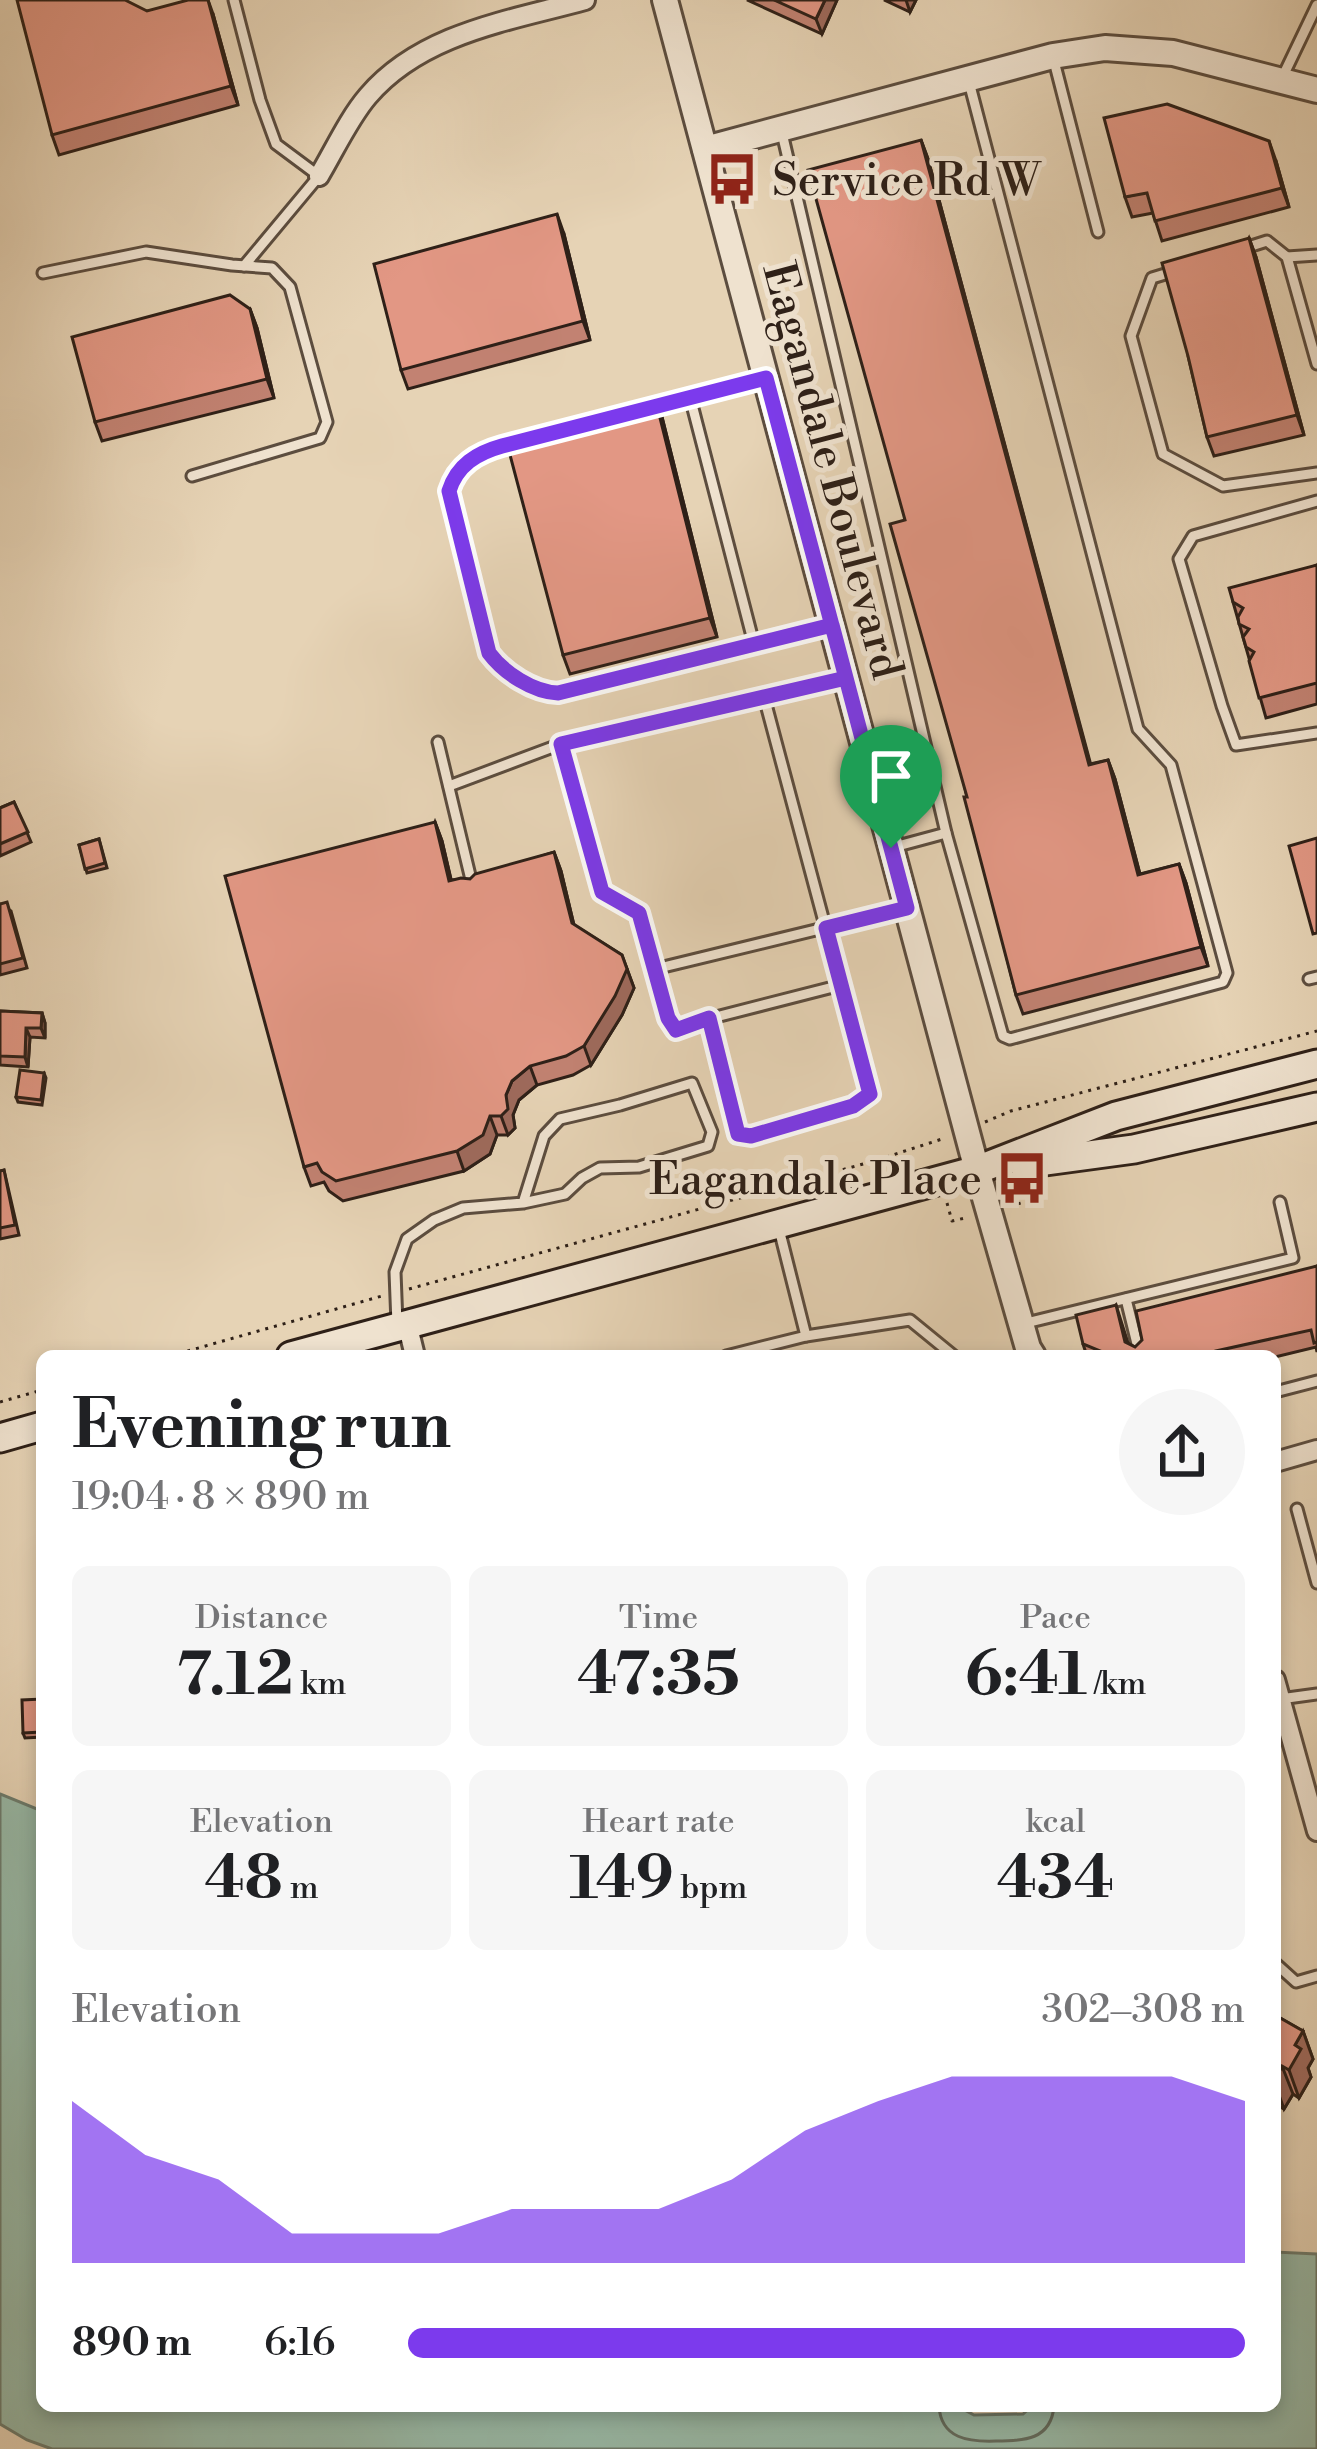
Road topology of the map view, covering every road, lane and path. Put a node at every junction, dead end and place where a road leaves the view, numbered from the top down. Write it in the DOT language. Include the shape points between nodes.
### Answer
graph roads {
  1 [pos="234,0"];
  2 [pos="585,0"];
  3 [pos="665,0"];
  4 [pos="1317,5"];
  5 [pos="1053,56"];
  6 [pos="968,78"];
  7 [pos="1281,81"];
  8 [pos="1317,90"];
  9 [pos="781,128"];
  10 [pos="705,148"];
  11 [pos="319,176"];
  12 [pos="1098,232"];
  13 [pos="1228,253"];
  14 [pos="1317,255"];
  15 [pos="1287,257"];
  16 [pos="244,266"];
  17 [pos="1190,266"];
  18 [pos="43,273"];
  19 [pos="1317,364"];
  20 [pos="766,378"];
  21 [pos="690,397"];
  22 [pos="628,413"];
  23 [pos="523,440"];
  24 [pos="1317,472"];
  25 [pos="192,476"];
  26 [pos="1317,501"];
  27 [pos="832,625"];
  28 [pos="754,644"];
  29 [pos="846,678"];
  30 [pos="764,697"];
  31 [pos="1317,733"];
  32 [pos="438,742"];
  33 [pos="561,744"];
  34 [pos="449,786"];
  35 [pos="946,833"];
  36 [pos="891,848"];
  37 [pos="474,890"];
  38 [pos="907,908"];
  39 [pos="826,928"];
  40 [pos="656,969"];
  41 [pos="841,985"];
  42 [pos="709,1018"];
  43 [pos="1317,1031"];
  44 [pos="1317,1064"];
  45 [pos="1317,1107"];
  46 [pos="999,1115"];
  47 [pos="931,1143"];
  48 [pos="977,1169"];
  49 [pos="1280,1202"];
  50 [pos="523,1203"];
  51 [pos="778,1223"];
  52 [pos="396,1293"];
  53 [pos="1126,1298"];
  54 [pos="402,1325"];
  55 [pos="806,1336"];
  56 [pos="1023,1346"];
  57 [pos="192,1350"];
  58 [pos="312,1350"];
  59 [pos="412,1350"];
  60 [pos="750,1350"];
  61 [pos="947,1350"];
  62 [pos="1139,1350"];
  63 [pos="1317,1381"];
  64 [pos="1281,1390"];
  65 [pos="36,1392"];
  66 [pos="0,1402"];
  67 [pos="36,1428"];
  68 [pos="0,1438"];
  69 [pos="1317,1450"];
  70 [pos="1281,1460"];
  71 [pos="1297,1509"];
  72 [pos="1317,1583"];
  73 [pos="1281,1690"];
  74 [pos="1317,1694"];
  75 [pos="1281,1701"];
  76 [pos="1317,1831"];
  77 [pos="1281,1968"];
  78 [pos="1317,1976"];
  1 -- 11 [label="lane" via="276,144"];
  2 -- 11 [label="street" via="420,52 368,97"];
  3 -- 10 [label="street, Eagandale Boulevard"];
  4 -- 7 [label="lane"];
  5 -- 6 [label="street"];
  5 -- 7 [label="street" via="1106,48 1174,52"];
  5 -- 12 [label="lane"];
  6 -- 9 [label="street"];
  6 -- 35 [label="lane" via="1138,729 1171,765 1227,978 1006,1039"];
  7 -- 8 [label="street"];
  9 -- 10 [label="street"];
  9 -- 35 [label="lane"];
  10 -- 20 [label="street, Eagandale Boulevard"];
  11 -- 16 [label="lane"];
  13 -- 15 [label="lane" via="1267,241"];
  14 -- 15 [label="lane"];
  15 -- 19 [label="lane"];
  16 -- 18 [label="lane" via="146,252"];
  16 -- 25 [label="lane" via="272,268 290,286 327,422 320,438"];
  17 -- 24 [label="lane" via="1152,278 1131,336 1163,454 1223,487"];
  20 -- 21 [label="lane"];
  20 -- 27 [label="street, Eagandale Boulevard"];
  21 -- 22 [label="lane"];
  21 -- 28 [label="lane"];
  23 -- 28 [label="lane" via="483,451 449,491 497,664 558,693"];
  26 -- 31 [label="lane" via="1193,536 1180,559 1236,746"];
  27 -- 28 [label="lane"];
  27 -- 29 [label="street, Eagandale Boulevard"];
  29 -- 30 [label="lane"];
  29 -- 36 [label="street, Eagandale Boulevard"];
  30 -- 33 [label="lane"];
  30 -- 39 [label="lane"];
  32 -- 34 [label="lane"];
  33 -- 34 [label="lane"];
  33 -- 40 [label="lane" via="602,892 639,913"];
  34 -- 37 [label="lane"];
  35 -- 36 [label="lane"];
  36 -- 38 [label="street, Eagandale Boulevard"];
  38 -- 39 [label="lane"];
  38 -- 48 [label="street, Eagandale Boulevard"];
  39 -- 40 [label="lane"];
  39 -- 41 [label="lane"];
  40 -- 42 [label="lane" via="676,1030"];
  41 -- 42 [label="lane"];
  41 -- 42 [label="lane" via="870,1094 751,1136 738,1134"];
  43 -- 46 [label="path"];
  44 -- 48 [label="main road" via="1116,1116"];
  45 -- 48 [label="main road" via="1134,1149"];
  47 -- 52 [label="path"];
  48 -- 51 [label="main road"];
  48 -- 56 [label="street"];
  49 -- 53 [label="lane" via="1293,1258"];
  50 -- 50 [label="lane" via="544,1136 560,1119 692,1083 712,1132 708,1146 640,1167 600,1168 565,1194"];
  50 -- 52 [label="lane" via="463,1208 407,1239 394,1272"];
  51 -- 54 [label="main road"];
  51 -- 55 [label="lane"];
  52 -- 54 [label="lane"];
  52 -- 57 [label="path"];
  53 -- 56 [label="lane"];
  53 -- 62 [label="lane"];
  54 -- 58 [label="main road"];
  54 -- 59 [label="street"];
  55 -- 60 [label="lane"];
  55 -- 61 [label="lane" via="910,1320"];
  63 -- 64 [label="lane"];
  65 -- 66 [label="path"];
  67 -- 68 [label="main road"];
  69 -- 70 [label="street"];
  71 -- 72 [label="lane"];
  73 -- 74 [label="lane"];
  75 -- 76 [label="street"];
  77 -- 78 [label="lane" via="1296,1982"];
}
